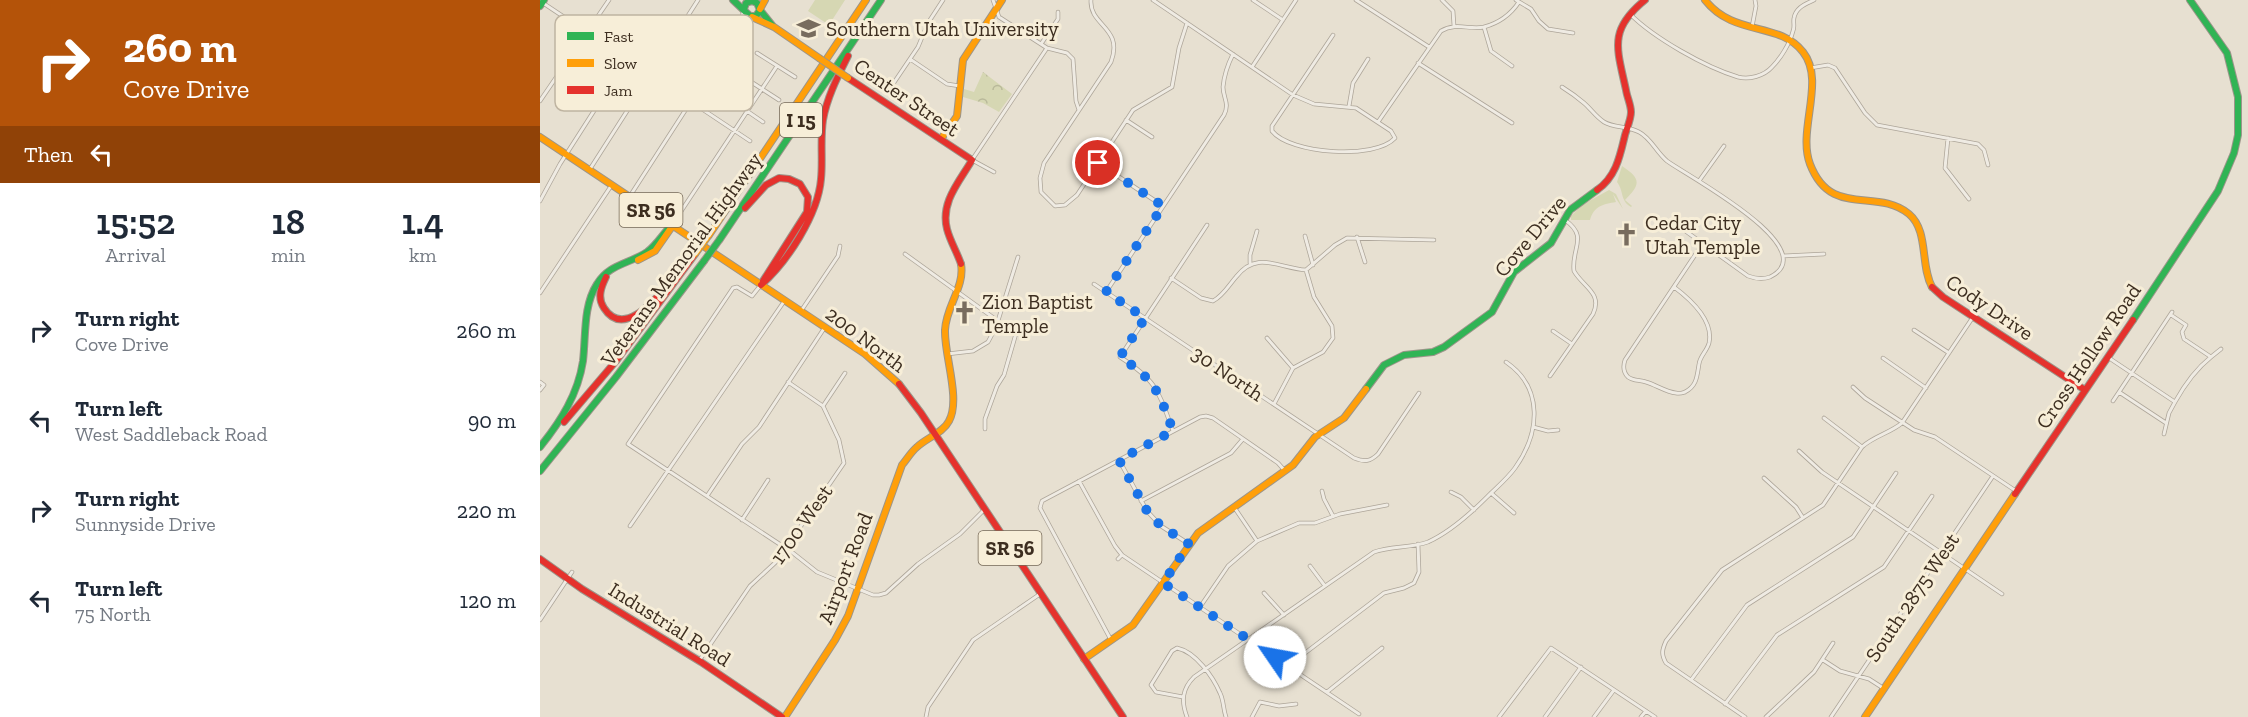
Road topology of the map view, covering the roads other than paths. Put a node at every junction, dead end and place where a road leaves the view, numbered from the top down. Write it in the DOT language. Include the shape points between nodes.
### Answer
graph roads {
  1 [pos="609,0"];
  2 [pos="698,0"];
  3 [pos="733,0"];
  4 [pos="765,0"];
  5 [pos="866,0"];
  6 [pos="881,0"];
  7 [pos="943,0"];
  8 [pos="993,0"];
  9 [pos="1002,0"];
  10 [pos="1091,0"];
  11 [pos="1153,0"];
  12 [pos="1253,0"];
  13 [pos="1296,0"];
  14 [pos="1356,0"];
  15 [pos="1442,0"];
  16 [pos="1645,0"];
  17 [pos="1705,0"];
  18 [pos="1755,0"];
  19 [pos="1814,0"];
  20 [pos="2190,0"];
  21 [pos="749,1"];
  22 [pos="1518,1"];
  23 [pos="542,2"];
  24 [pos="760,9"];
  25 [pos="744,10"];
  26 [pos="996,10"];
  27 [pos="1058,12"];
  28 [pos="1629,13"];
  29 [pos="562,15"];
  30 [pos="599,15"];
  31 [pos="688,15"];
  32 [pos="743,15"];
  33 [pos="750,15"];
  34 [pos="753,16"];
  35 [pos="753,17"];
  36 [pos="1283,20"];
  37 [pos="1187,23"];
  38 [pos="1454,26"];
  39 [pos="774,27"];
  40 [pos="1484,27"];
  41 [pos="1752,27"];
  42 [pos="1573,33"];
  43 [pos="1333,35"];
  44 [pos="856,39"];
  45 [pos="1790,40"];
  46 [pos="1041,44"];
  47 [pos="1429,47"];
  48 [pos="1047,48"];
  49 [pos="757,53"];
  50 [pos="1233,54"];
  51 [pos="910,59"];
  52 [pos="1368,59"];
  53 [pos="1418,63"];
  54 [pos="777,66"];
  55 [pos="1512,66"];
  56 [pos="1252,67"];
  57 [pos="1810,68"];
  58 [pos="795,77"];
  59 [pos="555,79"];
  60 [pos="753,83"];
  61 [pos="893,84"];
  62 [pos="960,87"];
  63 [pos="1562,87"];
  64 [pos="762,88"];
  65 [pos="1293,95"];
  66 [pos="779,100"];
  67 [pos="2246,100"];
  68 [pos="540,101"];
  69 [pos="753,102"];
  70 [pos="1349,106"];
  71 [pos="1079,110"];
  72 [pos="594,111"];
  73 [pos="627,111"];
  74 [pos="685,111"];
  75 [pos="706,111"];
  76 [pos="747,111"];
  77 [pos="1126,120"];
  78 [pos="763,122"];
  79 [pos="1378,122"];
  80 [pos="1512,123"];
  81 [pos="1627,128"];
  82 [pos="734,130"];
  83 [pos="2246,135"];
  84 [pos="540,136"];
  85 [pos="1152,137"];
  86 [pos="1948,138"];
  87 [pos="941,139"];
  88 [pos="750,141"];
  89 [pos="1724,146"];
  90 [pos="567,154"];
  91 [pos="972,160"];
  92 [pos="1098,163"];
  93 [pos="1988,165"];
  94 [pos="590,169"];
  95 [pos="994,172"];
  96 [pos="1699,182"];
  97 [pos="612,184"];
  98 [pos="630,196"];
  99 [pos="1968,199"];
  100 [pos="540,201"];
  101 [pos="1163,206"];
  102 [pos="1563,219"];
  103 [pos="1674,220"];
  104 [pos="672,225"];
  105 [pos="1207,225"];
  106 [pos="727,230"];
  107 [pos="1257,231"];
  108 [pos="1305,236"];
  109 [pos="1357,237"];
  110 [pos="1434,240"];
  111 [pos="1704,243"];
  112 [pos="840,246"];
  113 [pos="905,254"];
  114 [pos="1824,254"];
  115 [pos="1783,255"];
  116 [pos="1018,257"];
  117 [pos="1365,262"];
  118 [pos="689,263"];
  119 [pos="1250,263"];
  120 [pos="1313,265"];
  121 [pos="1306,270"];
  122 [pos="1172,278"];
  123 [pos="1094,284"];
  124 [pos="761,285"];
  125 [pos="1674,287"];
  126 [pos="956,291"];
  127 [pos="1106,292"];
  128 [pos="540,293"];
  129 [pos="784,300"];
  130 [pos="801,311"];
  131 [pos="1973,317"];
  132 [pos="1145,318"];
  133 [pos="998,321"];
  134 [pos="825,327"];
  135 [pos="1017,330"];
  136 [pos="1914,330"];
  137 [pos="1553,331"];
  138 [pos="1267,338"];
  139 [pos="1572,344"];
  140 [pos="2221,349"];
  141 [pos="1949,353"];
  142 [pos="947,354"];
  143 [pos="2107,357"];
  144 [pos="2211,357"];
  145 [pos="1883,358"];
  146 [pos="1506,362"];
  147 [pos="1293,368"];
  148 [pos="845,373"];
  149 [pos="2132,373"];
  150 [pos="1550,376"];
  151 [pos="788,382"];
  152 [pos="542,384"];
  153 [pos="1853,387"];
  154 [pos="1926,387"];
  155 [pos="540,390"];
  156 [pos="2085,390"];
  157 [pos="2118,392"];
  158 [pos="1419,393"];
  159 [pos="2112,401"];
  160 [pos="2175,402"];
  161 [pos="1274,404"];
  162 [pos="823,406"];
  163 [pos="1824,418"];
  164 [pos="1902,423"];
  165 [pos="2166,423"];
  166 [pos="1533,428"];
  167 [pos="985,429"];
  168 [pos="1558,430"];
  169 [pos="1173,431"];
  170 [pos="935,434"];
  171 [pos="2164,434"];
  172 [pos="1319,435"];
  173 [pos="1244,439"];
  174 [pos="1862,447"];
  175 [pos="540,448"];
  176 [pos="1799,451"];
  177 [pos="1119,460"];
  178 [pos="668,470"];
  179 [pos="540,471"];
  180 [pos="1285,471"];
  181 [pos="1896,473"];
  182 [pos="1993,476"];
  183 [pos="1764,478"];
  184 [pos="768,480"];
  185 [pos="1079,481"];
  186 [pos="1838,483"];
  187 [pos="1322,491"];
  188 [pos="2016,491"];
  189 [pos="1451,492"];
  190 [pos="1491,493"];
  191 [pos="707,496"];
  192 [pos="1932,496"];
  193 [pos="1141,501"];
  194 [pos="1387,505"];
  195 [pos="1233,506"];
  196 [pos="1874,507"];
  197 [pos="985,509"];
  198 [pos="1474,510"];
  199 [pos="1514,513"];
  200 [pos="1333,516"];
  201 [pos="1803,518"];
  202 [pos="742,520"];
  203 [pos="630,526"];
  204 [pos="1909,531"];
  205 [pos="1257,541"];
  206 [pos="1189,544"];
  207 [pos="1418,544"];
  208 [pos="786,548"];
  209 [pos="1941,553"];
  210 [pos="1122,555"];
  211 [pos="540,559"];
  212 [pos="1118,559"];
  213 [pos="1310,566"];
  214 [pos="1964,569"];
  215 [pos="572,572"];
  216 [pos="567,579"];
  217 [pos="1163,583"];
  218 [pos="1325,586"];
  219 [pos="859,589"];
  220 [pos="1264,593"];
  221 [pos="1040,594"];
  222 [pos="2002,594"];
  223 [pos="1200,607"];
  224 [pos="1284,615"];
  225 [pos="540,620"];
  226 [pos="1248,639"];
  227 [pos="1111,640"];
  228 [pos="1833,643"];
  229 [pos="1382,648"];
  230 [pos="1084,659"];
  231 [pos="1823,660"];
  232 [pos="699,661"];
  233 [pos="1288,666"];
  234 [pos="1581,667"];
  235 [pos="1204,669"];
  236 [pos="1859,676"];
  237 [pos="1691,680"];
  238 [pos="1884,689"];
  239 [pos="1614,690"];
  240 [pos="1327,692"];
  241 [pos="1183,697"];
  242 [pos="1296,704"];
  243 [pos="1725,704"];
  244 [pos="1646,711"];
  245 [pos="1359,714"];
  246 [pos="783,717"];
  247 [pos="926,717"];
  248 [pos="1123,717"];
  249 [pos="1187,717"];
  250 [pos="1226,717"];
  251 [pos="1252,717"];
  252 [pos="1499,717"];
  253 [pos="1545,717"];
  254 [pos="1594,717"];
  255 [pos="1641,717"];
  256 [pos="1655,717"];
  257 [pos="1745,717"];
  258 [pos="1766,717"];
  259 [pos="1831,717"];
  260 [pos="1864,717"];
  1 -- 30 [label="street"];
  2 -- 31 [label="street"];
  3 -- 25 [label="main road"];
  4 -- 24 [label="main road"];
  5 -- 118 [label="main road, Veterans Memorial Highway / I 15, bridge"];
  6 -- 44 [label="main road, Veterans Memorial Highway / I 15"];
  7 -- 51 [label="street"];
  8 -- 26 [label="street"];
  9 -- 26 [label="main road"];
  10 -- 71 [label="street" via="1093,13 1113,38 1114,53"];
  11 -- 37 [label="street"];
  12 -- 36 [label="street"];
  13 -- 36 [label="street"];
  14 -- 47 [label="street"];
  15 -- 38 [label="street" via="1453,11"];
  16 -- 28 [label="main road"];
  17 -- 41 [label="main road" via="1717,16"];
  18 -- 41 [label="street"];
  19 -- 45 [label="street" via="1797,11"];
  20 -- 67 [label="main road" via="2230,59"];
  21 -- 24 [label="main road" via="757,3"];
  21 -- 25 [label="main road"];
  22 -- 40 [label="street" via="1510,14"];
  22 -- 42 [label="street" via="1531,9 1548,29"];
  23 -- 29 [label="street"];
  24 -- 34 [label="main road"];
  24 -- 39 [label="main road, Center Street"];
  25 -- 32 [label="street"];
  25 -- 33 [label="main road"];
  26 -- 46 [label="street" via="999,17"];
  26 -- 62 [label="main road" via="963,60"];
  27 -- 46 [label="street" via="1058,19"];
  28 -- 45 [label="street" via="1646,29 1739,77 1752,78 1772,68"];
  28 -- 81 [label="main road, Cove Drive" via="1621,25 1618,46 1631,113"];
  35 -- 39 [label="main road, Center Street"];
  36 -- 56 [label="street"];
  37 -- 50 [label="street"];
  37 -- 77 [label="street" via="1172,87 1138,105"];
  38 -- 40 [label="street"];
  38 -- 47 [label="street" via="1441,31"];
  39 -- 87 [label="main road, Center Street, bridge"];
  40 -- 55 [label="street" via="1491,51"];
  41 -- 45 [label="main road"];
  43 -- 65 [label="street"];
  44 -- 106 [label="main road, Veterans Memorial Highway / I 15"];
  44 -- 124 [label="main road" via="826,108 821,186 816,203 772,275"];
  45 -- 57 [label="main road" via="1802,51"];
  46 -- 48 [label="street"];
  47 -- 53 [label="street"];
  48 -- 71 [label="street" via="1067,53 1073,59"];
  48 -- 91 [label="street"];
  49 -- 54 [label="street"];
  50 -- 56 [label="street"];
  50 -- 101 [label="street" via="1223,87 1227,109"];
  51 -- 61 [label="street"];
  51 -- 62 [label="street" via="947,84"];
  52 -- 70 [label="street" via="1353,83"];
  53 -- 79 [label="street"];
  53 -- 80 [label="street"];
  54 -- 58 [label="street"];
  54 -- 64 [label="street"];
  56 -- 65 [label="street"];
  57 -- 86 [label="street" via="1835,68 1877,125"];
  57 -- 131 [label="main road, Cody Drive" via="1806,147 1817,176 1844,199 1886,203 1912,217 1921,234 1930,286"];
  59 -- 68 [label="street"];
  60 -- 64 [label="street"];
  62 -- 87 [label="main road" via="957,116"];
  63 -- 81 [label="street" via="1599,119"];
  64 -- 66 [label="street"];
  64 -- 69 [label="street"];
  65 -- 70 [label="street" via="1314,104"];
  65 -- 79 [label="street" via="1272,126 1275,135 1291,145 1356,152 1390,143 1395,138"];
  70 -- 79 [label="street"];
  71 -- 92 [label="street" via="1044,163 1041,192 1050,203 1060,206 1071,201"];
  72 -- 90 [label="street"];
  73 -- 94 [label="street"];
  74 -- 98 [label="street"];
  75 -- 82 [label="street"];
  76 -- 78 [label="street"];
  76 -- 82 [label="street"];
  77 -- 85 [label="street"];
  77 -- 92 [label="street"];
  81 -- 96 [label="street" via="1644,135 1668,162"];
  81 -- 102 [label="main road, Cove Drive" via="1617,166 1608,182 1576,204"];
  82 -- 88 [label="street"];
  82 -- 104 [label="street"];
  83 -- 143 [label="main road, Cross Hollow Road" via="2234,166"];
  84 -- 90 [label="main road, 200 North / SR 56"];
  86 -- 93 [label="street" via="1978,144"];
  86 -- 99 [label="street" via="1945,168"];
  87 -- 91 [label="main road, Center Street"];
  89 -- 96 [label="street"];
  90 -- 94 [label="main road, 200 North / SR 56"];
  90 -- 100 [label="street"];
  91 -- 95 [label="street, Center Street"];
  91 -- 126 [label="main road, Airport Road" via="949,196 944,216 962,267"];
  92 -- 101 [label="street"];
  94 -- 97 [label="main road, 200 North / SR 56"];
  96 -- 115 [label="street" via="1744,210 1777,241"];
  97 -- 98 [label="main road, 200 North / SR 56"];
  97 -- 128 [label="street"];
  98 -- 104 [label="main road, 200 North / SR 56"];
  101 -- 127 [label="street"];
  102 -- 139 [label="street" via="1578,234 1574,271 1596,300 1594,311"];
  102 -- 172 [label="main road, Cove Drive" via="1548,246 1514,273 1489,314 1444,347 1394,358 1376,374 1344,418"];
  103 -- 111 [label="street"];
  104 -- 118 [label="main road" via="656,251 619,267 606,278 599,293 601,305 617,318 637,315"];
  104 -- 124 [label="main road, 200 North / SR 56"];
  104 -- 175 [label="main road" via="652,248 618,263 596,284 578,385 564,416"];
  105 -- 122 [label="street"];
  106 -- 124 [label="main road" via="771,181 789,179 804,189 807,212"];
  106 -- 179 [label="main road, Veterans Memorial Highway / I 15, bridge"];
  107 -- 119 [label="street"];
  108 -- 120 [label="street"];
  109 -- 110 [label="street"];
  109 -- 117 [label="street"];
  109 -- 120 [label="street" via="1341,241"];
  111 -- 115 [label="street" via="1748,276 1758,279 1776,273"];
  111 -- 125 [label="street"];
  112 -- 130 [label="street" via="838,256"];
  113 -- 126 [label="street"];
  114 -- 115 [label="street"];
  116 -- 133 [label="street"];
  118 -- 175 [label="main road, Veterans Memorial Highway / I 15" via="585,399"];
  119 -- 121 [label="street"];
  119 -- 122 [label="street" via="1213,301 1201,298"];
  120 -- 121 [label="street"];
  121 -- 147 [label="street" via="1314,297 1332,326 1333,338 1323,352"];
  122 -- 132 [label="street"];
  123 -- 127 [label="street, 30 North"];
  124 -- 129 [label="main road, 200 North / SR 56"];
  124 -- 178 [label="street" via="752,296 733,288 628,444"];
  125 -- 125 [label="street" via="1623,364 1631,379 1681,393 1696,381 1709,340 1704,318"];
  126 -- 133 [label="street"];
  126 -- 142 [label="main road, Airport Road" via="945,318"];
  127 -- 132 [label="street, 30 North"];
  129 -- 130 [label="main road, 200 North / SR 56"];
  129 -- 178 [label="street"];
  130 -- 134 [label="main road, 200 North / SR 56"];
  131 -- 141 [label="street"];
  131 -- 156 [label="main road, Cody Drive"];
  132 -- 161 [label="street, 30 North"];
  132 -- 169 [label="street" via="1120,357 1152,382"];
  133 -- 142 [label="street" via="981,348"];
  134 -- 151 [label="street"];
  134 -- 170 [label="main road, 200 North / SR 56" via="889,373"];
  135 -- 167 [label="street" via="985,419"];
  136 -- 141 [label="street"];
  137 -- 139 [label="street"];
  138 -- 147 [label="street"];
  139 -- 150 [label="street"];
  140 -- 144 [label="street"];
  141 -- 154 [label="street"];
  142 -- 170 [label="main road, Airport Road" via="952,414 948,424"];
  143 -- 149 [label="street"];
  143 -- 156 [label="main road, Cross Hollow Road"];
  144 -- 149 [label="street" via="2184,339 2186,325 2171,314"];
  144 -- 160 [label="street"];
  145 -- 154 [label="street"];
  146 -- 166 [label="street" via="1526,382 1535,410"];
  147 -- 161 [label="street"];
  148 -- 162 [label="street"];
  149 -- 157 [label="street"];
  149 -- 160 [label="street"];
  151 -- 162 [label="street"];
  151 -- 191 [label="street" via="759,428 742,444"];
  152 -- 155 [label="street"];
  153 -- 164 [label="street"];
  154 -- 164 [label="street"];
  156 -- 188 [label="main road, Cross Hollow Road"];
  157 -- 159 [label="street"];
  157 -- 165 [label="street"];
  158 -- 172 [label="street, 30 North" via="1378,454 1369,461 1362,461"];
  160 -- 165 [label="street"];
  161 -- 172 [label="street, 30 North"];
  162 -- 208 [label="street, 1700 West" via="843,463"];
  163 -- 174 [label="street"];
  164 -- 174 [label="street"];
  164 -- 182 [label="street" via="1935,437"];
  165 -- 171 [label="street"];
  166 -- 168 [label="street"];
  166 -- 190 [label="street" via="1517,465"];
  169 -- 173 [label="street" via="1206,416"];
  169 -- 177 [label="street"];
  170 -- 197 [label="main road, 200 North / SR 56"];
  170 -- 219 [label="main road, Airport Road" via="902,465"];
  172 -- 180 [label="main road"];
  173 -- 180 [label="street"];
  173 -- 193 [label="street" via="1231,453"];
  174 -- 186 [label="street"];
  176 -- 186 [label="street"];
  177 -- 185 [label="street"];
  177 -- 193 [label="street"];
  178 -- 191 [label="street"];
  178 -- 203 [label="street"];
  180 -- 195 [label="main road"];
  181 -- 196 [label="street"];
  182 -- 188 [label="street"];
  182 -- 209 [label="street, South 2875 West"];
  183 -- 201 [label="street"];
  184 -- 202 [label="street"];
  185 -- 210 [label="street"];
  185 -- 227 [label="street" via="1040,504"];
  186 -- 196 [label="street"];
  186 -- 201 [label="street" via="1823,505"];
  187 -- 200 [label="street"];
  188 -- 214 [label="main road, Cross Hollow Road"];
  189 -- 198 [label="street"];
  190 -- 198 [label="street"];
  190 -- 199 [label="street"];
  191 -- 202 [label="street"];
  192 -- 204 [label="street"];
  193 -- 206 [label="street" via="1154,519"];
  194 -- 200 [label="street"];
  195 -- 205 [label="street"];
  195 -- 206 [label="main road"];
  196 -- 204 [label="street"];
  196 -- 237 [label="street" via="1853,537 1747,604"];
  197 -- 219 [label="street" via="960,534 886,592 879,595"];
  197 -- 221 [label="main road, 200 North / SR 56"];
  198 -- 207 [label="street" via="1436,537"];
  200 -- 205 [label="street" via="1315,524 1293,525"];
  201 -- 237 [label="street" via="1722,570 1666,641 1662,649 1666,663"];
  202 -- 208 [label="street"];
  204 -- 209 [label="street"];
  204 -- 243 [label="street" via="1884,567 1777,635"];
  205 -- 223 [label="street" via="1228,566"];
  206 -- 217 [label="main road"];
  207 -- 218 [label="street" via="1374,552"];
  207 -- 233 [label="street" via="1419,572 1414,583 1384,593"];
  208 -- 219 [label="street" via="813,570"];
  208 -- 232 [label="street, 1700 West" via="748,589"];
  209 -- 214 [label="street"];
  209 -- 236 [label="street, South 2875 West"];
  210 -- 212 [label="street"];
  210 -- 217 [label="street"];
  211 -- 216 [label="main road, Industrial Road"];
  213 -- 218 [label="street"];
  214 -- 222 [label="street"];
  214 -- 238 [label="main road, Cross Hollow Road"];
  215 -- 216 [label="street"];
  216 -- 225 [label="street"];
  216 -- 232 [label="main road, Industrial Road"];
  217 -- 223 [label="street"];
  217 -- 227 [label="main road" via="1133,625"];
  218 -- 224 [label="street"];
  219 -- 246 [label="main road, Airport Road" via="835,640"];
  220 -- 224 [label="street"];
  221 -- 230 [label="main road, 200 North / SR 56"];
  221 -- 247 [label="street" via="973,640 928,707"];
  223 -- 226 [label="street"];
  224 -- 226 [label="street"];
  226 -- 233 [label="street"];
  226 -- 235 [label="street"];
  227 -- 230 [label="main road"];
  228 -- 231 [label="street"];
  229 -- 240 [label="street"];
  230 -- 248 [label="main road, 200 North / SR 56"];
  231 -- 236 [label="street" via="1840,671"];
  231 -- 258 [label="street"];
  232 -- 246 [label="main road, Industrial Road"];
  233 -- 240 [label="street"];
  234 -- 239 [label="street"];
  234 -- 252 [label="street" via="1549,649"];
  234 -- 253 [label="street"];
  235 -- 241 [label="street" via="1188,682"];
  235 -- 241 [label="street" via="1183,649 1172,651 1151,685 1156,692"];
  235 -- 250 [label="street" via="1220,692"];
  236 -- 238 [label="street"];
  236 -- 259 [label="street, South 2875 West"];
  237 -- 243 [label="street"];
  238 -- 260 [label="main road, Cross Hollow Road"];
  239 -- 244 [label="street"];
  239 -- 254 [label="street"];
  240 -- 245 [label="street"];
  241 -- 249 [label="street"];
  242 -- 251 [label="street" via="1260,702"];
  243 -- 257 [label="street"];
  244 -- 255 [label="street"];
  244 -- 256 [label="street"];
}
